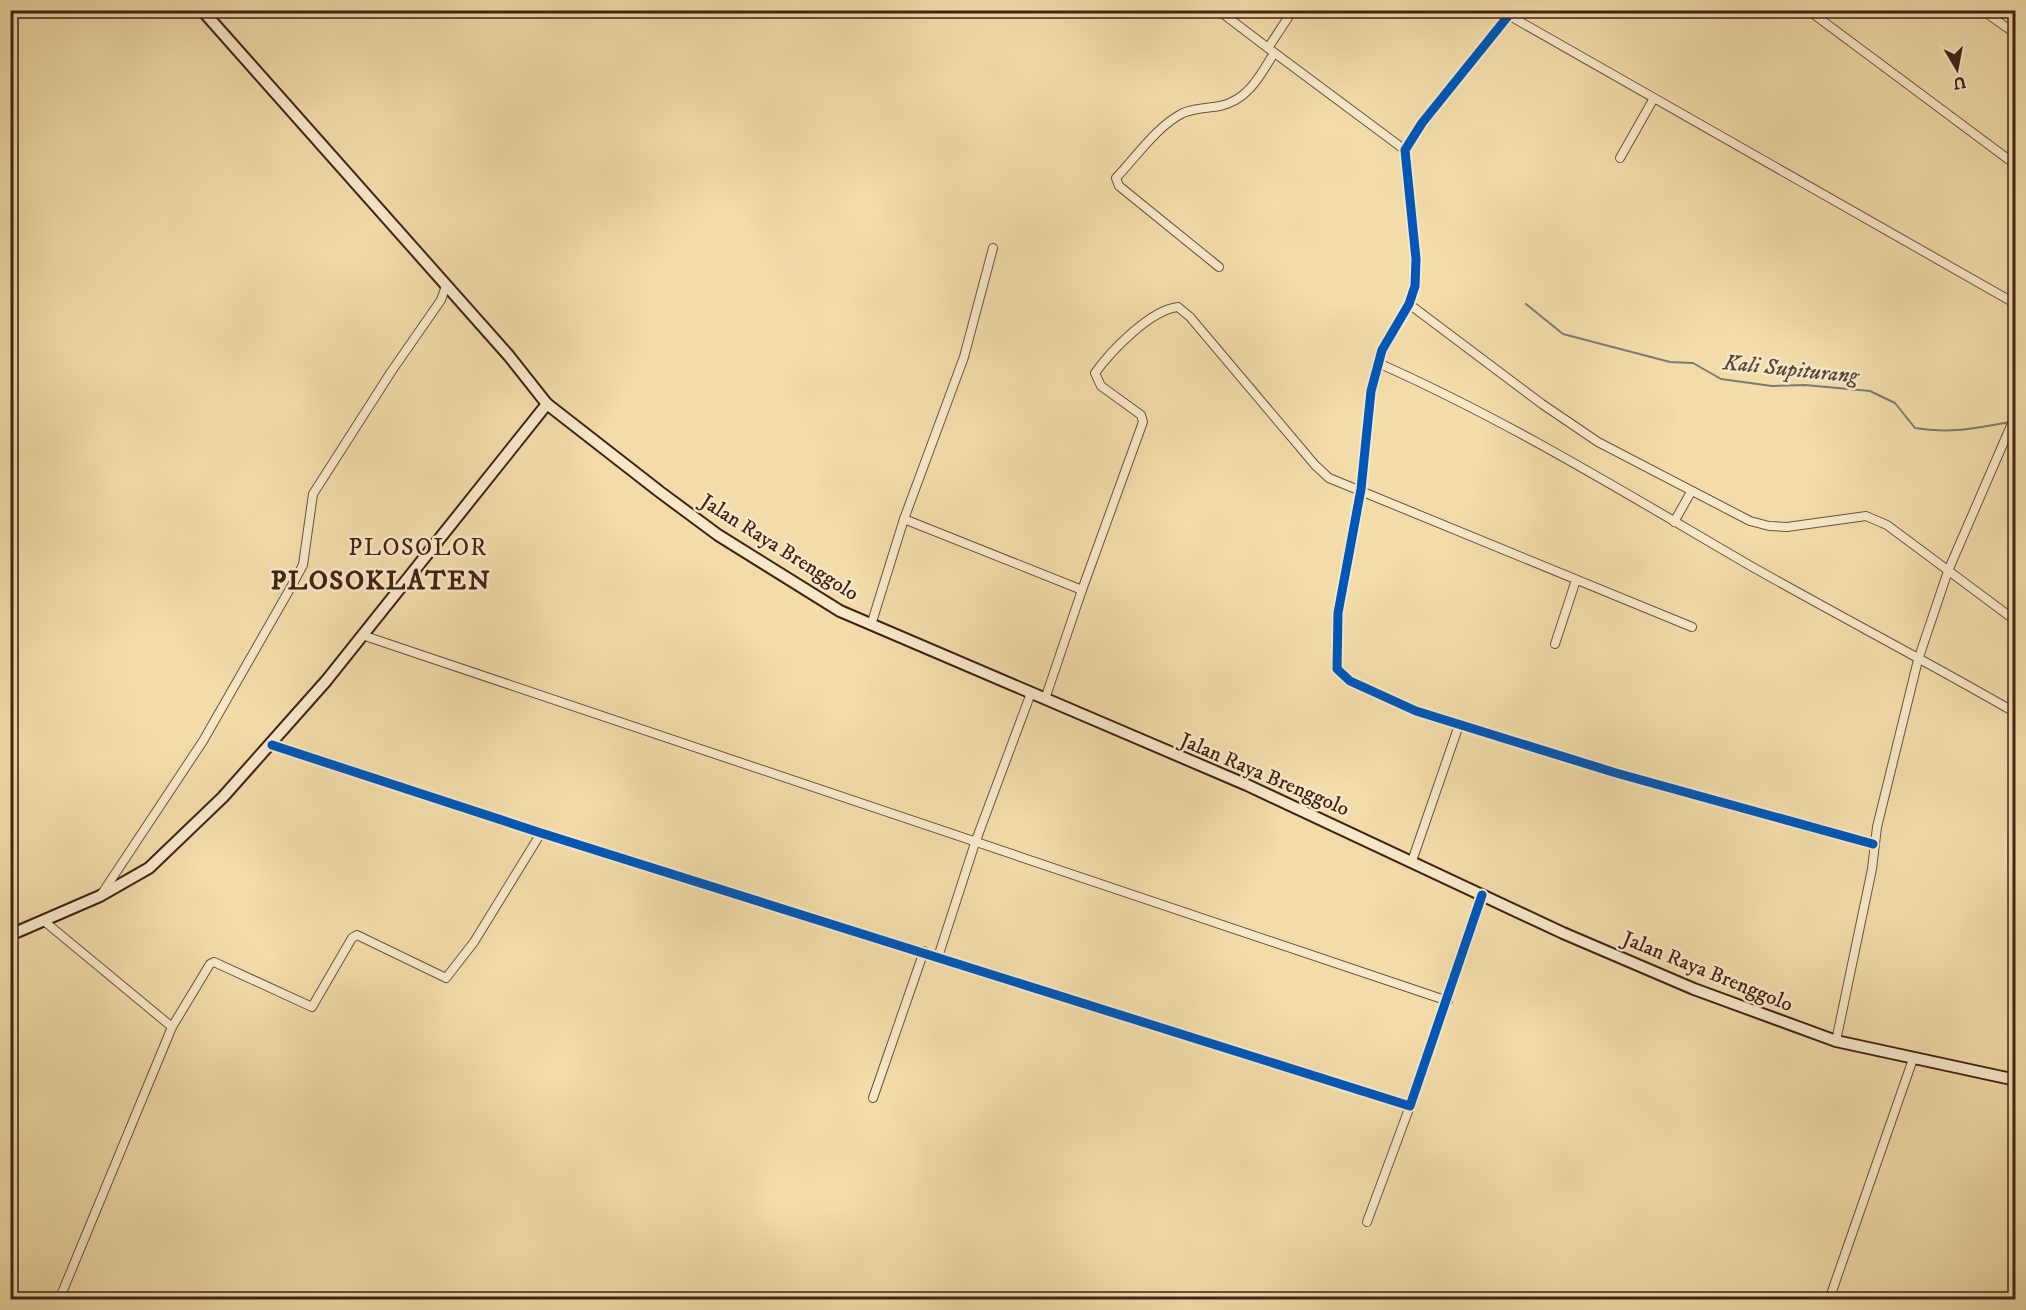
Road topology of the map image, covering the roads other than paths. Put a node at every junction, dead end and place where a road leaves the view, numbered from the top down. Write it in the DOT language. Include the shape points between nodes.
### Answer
graph roads {
  1 [pos="202,10"];
  2 [pos="1218,10"];
  3 [pos="1293,10"];
  4 [pos="1808,10"];
  5 [pos="1982,10"];
  6 [pos="1511,13"];
  7 [pos="2016,34"];
  8 [pos="1271,51"];
  9 [pos="1654,98"];
  10 [pos="1405,150"];
  11 [pos="1620,158"];
  12 [pos="2016,165"];
  13 [pos="993,248"];
  14 [pos="1220,267"];
  15 [pos="446,286"];
  16 [pos="1409,304"];
  17 [pos="2016,304"];
  18 [pos="1378,363"];
  19 [pos="547,404"];
  20 [pos="2016,414"];
  21 [pos="1361,489"];
  22 [pos="1691,492"];
  23 [pos="904,519"];
  24 [pos="1674,522"];
  25 [pos="1948,572"];
  26 [pos="1576,580"];
  27 [pos="1082,591"];
  28 [pos="2016,621"];
  29 [pos="871,625"];
  30 [pos="1692,627"];
  31 [pos="362,635"];
  32 [pos="1555,644"];
  33 [pos="1918,660"];
  34 [pos="1031,693"];
  35 [pos="1045,699"];
  36 [pos="2016,713"];
  37 [pos="1459,725"];
  38 [pos="272,744"];
  39 [pos="541,833"];
  40 [pos="975,843"];
  41 [pos="1873,844"];
  42 [pos="1412,861"];
  43 [pos="1482,895"];
  44 [pos="100,897"];
  45 [pos="44,921"];
  46 [pos="10,935"];
  47 [pos="924,951"];
  48 [pos="938,957"];
  49 [pos="1448,1001"];
  50 [pos="172,1027"];
  51 [pos="1836,1041"];
  52 [pos="1913,1059"];
  53 [pos="2016,1080"];
  54 [pos="873,1098"];
  55 [pos="1410,1106"];
  56 [pos="1367,1222"];
  57 [pos="58,1299"];
  58 [pos="1829,1299"];
  1 -- 15 [label="main road, Jalan Raya Brenggolo"];
  2 -- 8 [label="street"];
  3 -- 8 [label="street"];
  4 -- 12 [label="street"];
  5 -- 7 [label="street"];
  6 -- 9 [label="street"];
  6 -- 10 [label="street" via="1422,123"];
  8 -- 10 [label="street"];
  8 -- 14 [label="street" via="1259,79 1241,98 1185,112 1170,121 1116,177 1119,186"];
  9 -- 11 [label="street"];
  9 -- 17 [label="street"];
  10 -- 16 [label="street" via="1416,259 1415,286"];
  13 -- 23 [label="street" via="964,357"];
  15 -- 19 [label="main road, Jalan Raya Brenggolo"];
  15 -- 44 [label="street" via="441,300 313,494 303,565 291,587 203,741"];
  16 -- 18 [label="street"];
  16 -- 22 [label="street" via="1598,442"];
  18 -- 21 [label="street" via="1371,391"];
  18 -- 24 [label="street" via="1529,436"];
  19 -- 29 [label="main road, Jalan Raya Brenggolo" via="718,535 809,594"];
  19 -- 31 [label="main road"];
  20 -- 25 [label="street"];
  21 -- 26 [label="street"];
  21 -- 27 [label="street" via="1329,478 1315,465 1190,316 1178,307 1170,308 1126,339 1095,373 1101,386 1141,415 1143,422"];
  21 -- 37 [label="street" via="1338,613 1337,669 1360,686"];
  22 -- 24 [label="street"];
  22 -- 25 [label="street" via="1750,521 1769,526 1866,516 1887,525"];
  23 -- 27 [label="street"];
  23 -- 29 [label="street"];
  24 -- 33 [label="street"];
  25 -- 28 [label="street"];
  25 -- 33 [label="street"];
  26 -- 30 [label="street"];
  26 -- 32 [label="street"];
  27 -- 35 [label="street"];
  29 -- 34 [label="main road, Jalan Raya Brenggolo"];
  31 -- 38 [label="main road"];
  31 -- 40 [label="street"];
  33 -- 36 [label="street"];
  33 -- 41 [label="street"];
  34 -- 35 [label="main road, Jalan Raya Brenggolo"];
  34 -- 40 [label="street"];
  35 -- 42 [label="main road, Jalan Raya Brenggolo"];
  37 -- 41 [label="street"];
  37 -- 42 [label="street"];
  38 -- 39 [label="street"];
  38 -- 44 [label="main road" via="149,868"];
  39 -- 47 [label="street"];
  39 -- 50 [label="street" via="474,942 446,978 357,935 312,1007 214,962"];
  40 -- 48 [label="street"];
  40 -- 49 [label="street"];
  41 -- 51 [label="street" via="1872,869"];
  42 -- 43 [label="main road, Jalan Raya Brenggolo"];
  43 -- 49 [label="street"];
  43 -- 51 [label="main road, Jalan Raya Brenggolo" via="1694,989"];
  44 -- 45 [label="main road"];
  45 -- 46 [label="main road"];
  45 -- 50 [label="street"];
  47 -- 48 [label="street"];
  47 -- 54 [label="street"];
  48 -- 55 [label="street"];
  49 -- 55 [label="street"];
  50 -- 57 [label="street"];
  51 -- 52 [label="main road, Jalan Raya Brenggolo"];
  52 -- 53 [label="main road, Jalan Raya Brenggolo"];
  52 -- 58 [label="street"];
  55 -- 56 [label="street"];
}
